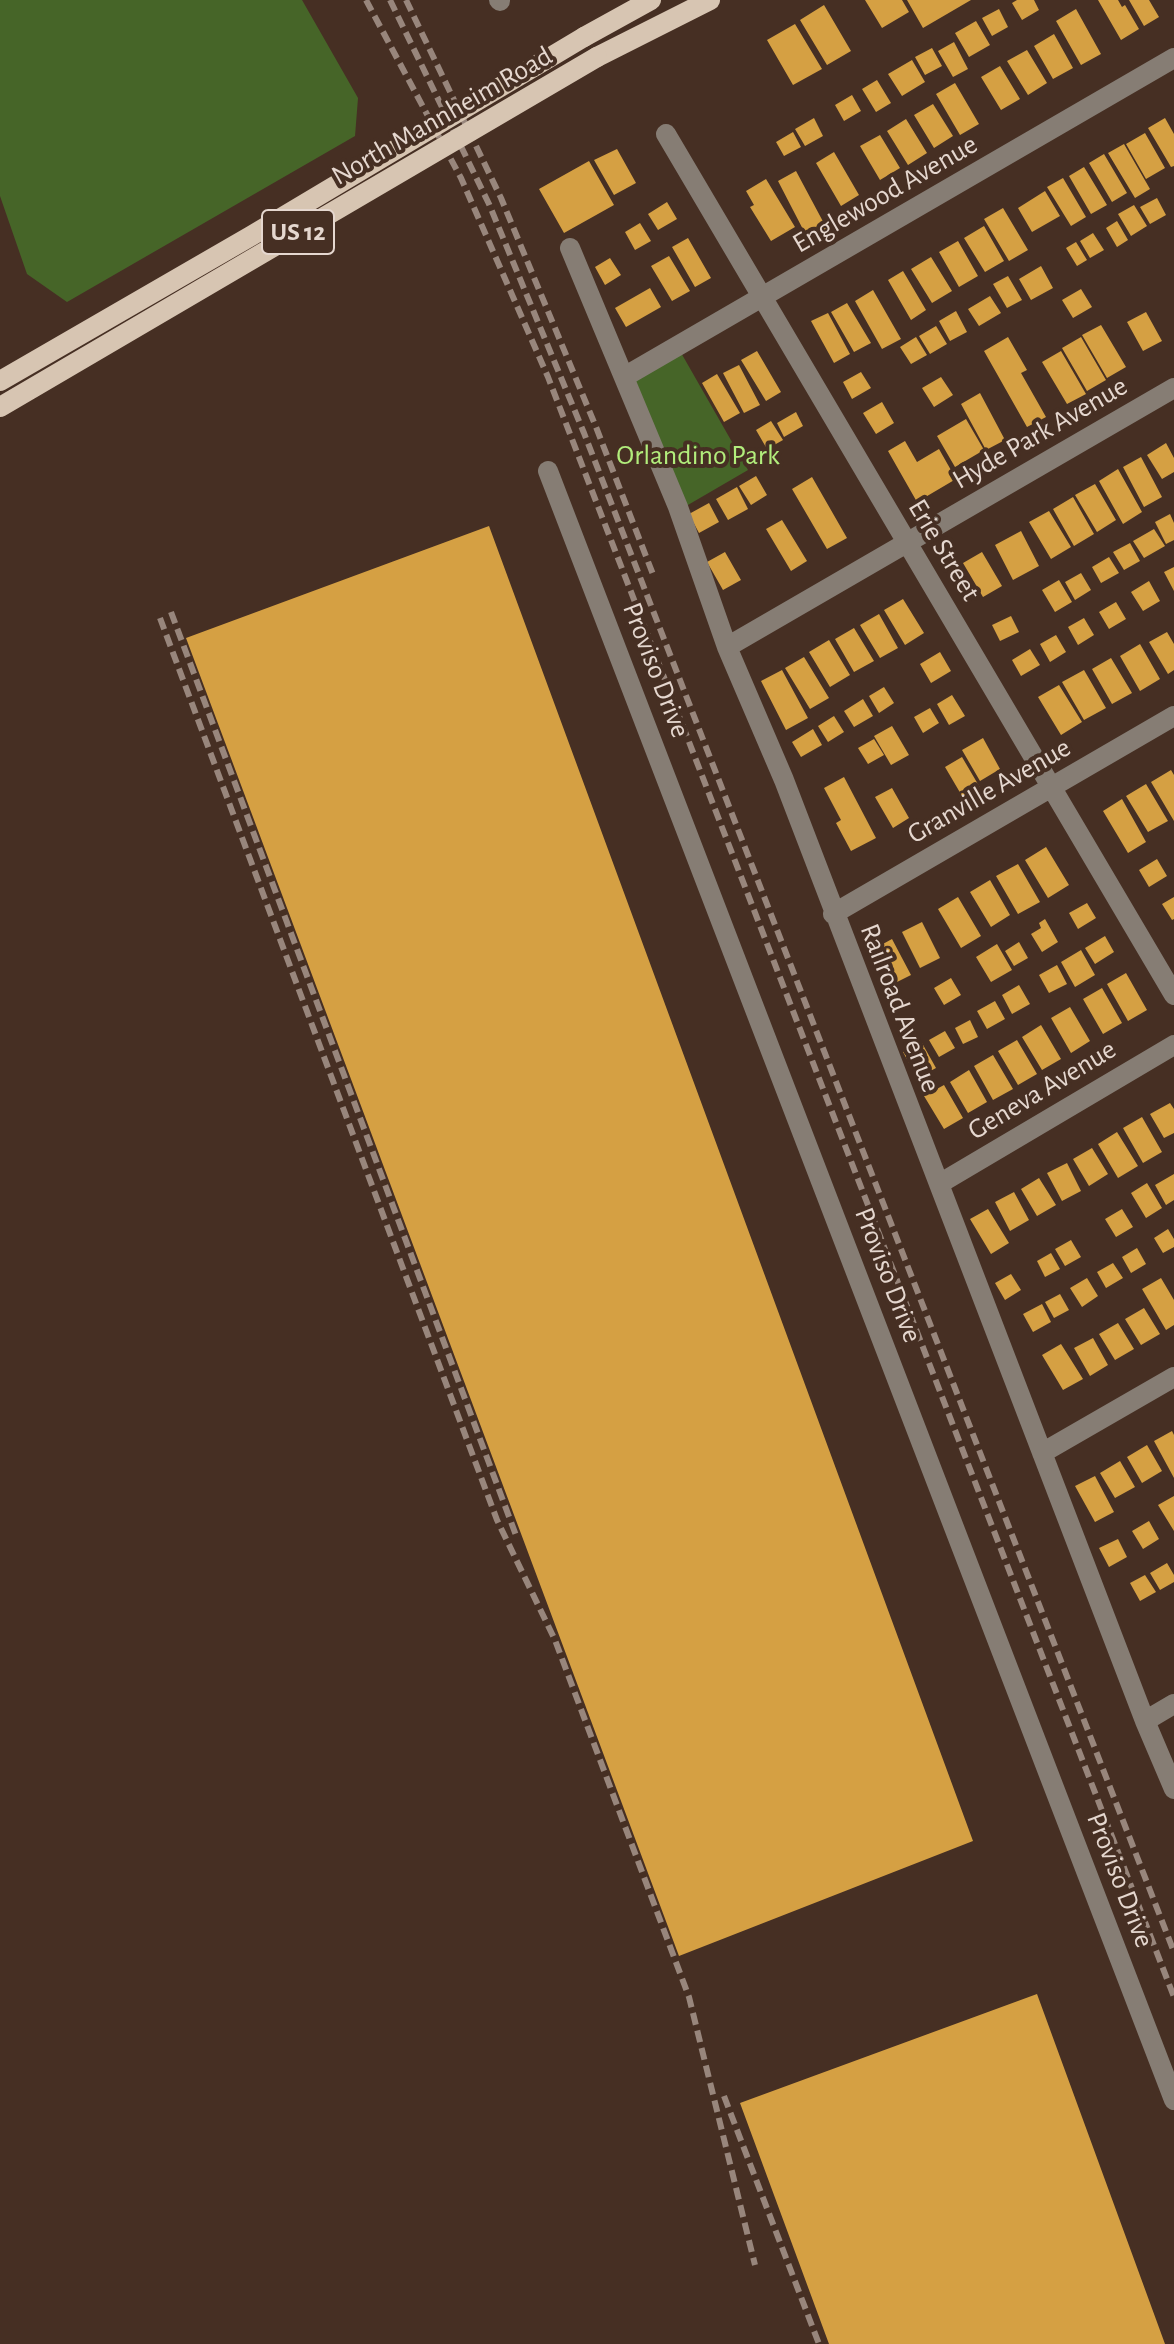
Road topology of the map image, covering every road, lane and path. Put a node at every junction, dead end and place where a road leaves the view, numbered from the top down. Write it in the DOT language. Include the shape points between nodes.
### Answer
graph roads {
  1 [pos="651,0"];
  2 [pos="710,0"];
  3 [pos="1174,58"];
  4 [pos="666,134"];
  5 [pos="570,248"];
  6 [pos="763,298"];
  7 [pos="624,377"];
  8 [pos="0,381"];
  9 [pos="1174,388"];
  10 [pos="0,407"];
  11 [pos="548,471"];
  12 [pos="907,542"];
  13 [pos="727,647"];
  14 [pos="1174,716"];
  15 [pos="1051,787"];
  16 [pos="833,914"];
  17 [pos="1174,995"];
  18 [pos="1174,1045"];
  19 [pos="939,1184"];
  20 [pos="1174,1377"];
  21 [pos="1042,1453"];
  22 [pos="1174,1704"];
  23 [pos="1145,1721"];
  24 [pos="1174,1789"];
  25 [pos="1174,2100"];
  1 -- 8 [label="main road, North Mannheim Road / US 12, bridge"];
  2 -- 10 [label="main road, North Mannheim Road / US 12, bridge" via="597,57"];
  3 -- 6 [label="street, Englewood Avenue"];
  4 -- 6 [label="street, Erie Street"];
  5 -- 7 [label="street, Railroad Avenue"];
  6 -- 7 [label="street, Englewood Avenue"];
  6 -- 12 [label="street, Erie Street"];
  7 -- 13 [label="street, Railroad Avenue" via="678,507"];
  9 -- 12 [label="street, Hyde Park Avenue"];
  11 -- 25 [label="street, Proviso Drive"];
  12 -- 13 [label="street, Hyde Park Avenue"];
  12 -- 15 [label="street, Erie Street"];
  13 -- 16 [label="street, Railroad Avenue"];
  14 -- 15 [label="street, Granville Avenue"];
  15 -- 16 [label="street, Granville Avenue"];
  15 -- 17 [label="street, Erie Street"];
  16 -- 19 [label="street, Railroad Avenue"];
  18 -- 19 [label="street, Geneva Avenue"];
  19 -- 21 [label="street, Railroad Avenue"];
  20 -- 21 [label="street"];
  21 -- 23 [label="street, Railroad Avenue"];
  22 -- 23 [label="street"];
  23 -- 24 [label="street, Railroad Avenue"];
}
